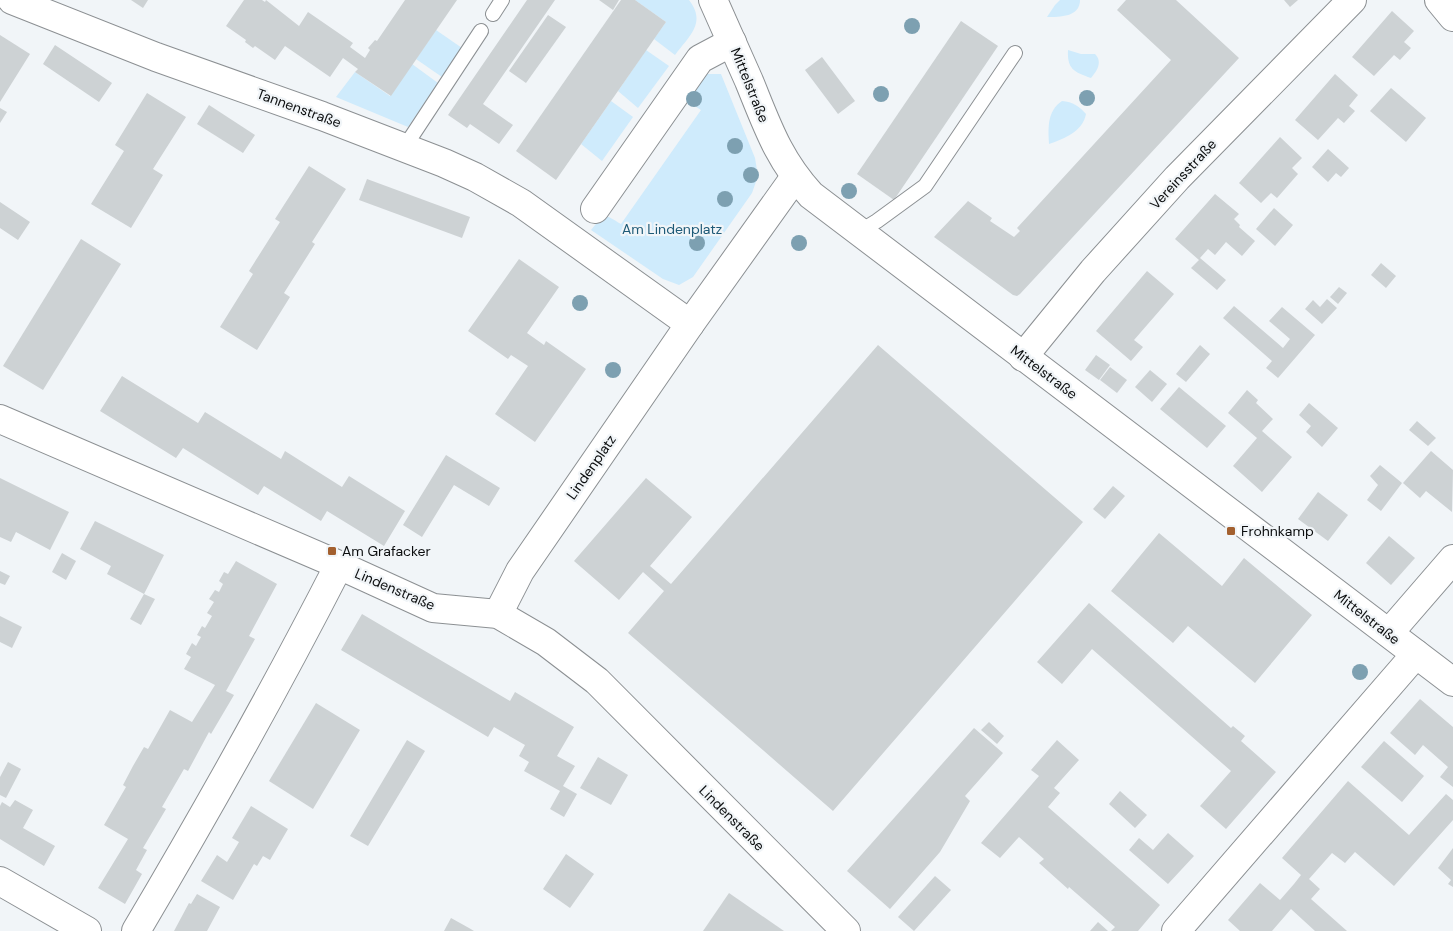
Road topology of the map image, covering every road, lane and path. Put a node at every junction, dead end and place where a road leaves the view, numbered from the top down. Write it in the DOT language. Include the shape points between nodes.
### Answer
graph roads {
  1 [pos="12,0"];
  2 [pos="502,0"];
  3 [pos="713,0"];
  4 [pos="1352,0"];
  5 [pos="1439,0"];
  6 [pos="493,14"];
  7 [pos="1453,17"];
  8 [pos="481,32"];
  9 [pos="732,42"];
  10 [pos="1015,53"];
  11 [pos="404,148"];
  12 [pos="795,177"];
  13 [pos="595,209"];
  14 [pos="859,232"];
  15 [pos="690,324"];
  16 [pos="1023,357"];
  17 [pos="0,419"];
  18 [pos="1453,559"];
  19 [pos="339,565"];
  20 [pos="498,614"];
  21 [pos="1389,633"];
  22 [pos="1416,654"];
  23 [pos="1453,682"];
  24 [pos="0,881"];
  25 [pos="87,931"];
  26 [pos="136,931"];
  27 [pos="846,931"];
  28 [pos="1176,931"];
  1 -- 11 [label="street, Tannenstraße"];
  2 -- 6 [label="lane"];
  3 -- 9 [label="street, Mittelstraße"];
  4 -- 16 [label="street, Vereinsstraße" via="1178,178 1093,271"];
  5 -- 7 [label="street"];
  8 -- 11 [label="lane"];
  9 -- 12 [label="street, Mittelstraße" via="775,146"];
  9 -- 13 [label="street" via="700,59"];
  10 -- 14 [label="lane" via="925,186"];
  11 -- 15 [label="street, Tannenstraße" via="475,177 521,203"];
  12 -- 14 [label="street, Mittelstraße" via="811,195"];
  12 -- 15 [label="street, Lindenplatz"];
  14 -- 16 [label="street, Mittelstraße"];
  15 -- 20 [label="street, Lindenplatz" via="520,571"];
  16 -- 21 [label="street, Mittelstraße"];
  17 -- 19 [label="street, Lindenstraße"];
  18 -- 21 [label="street"];
  19 -- 20 [label="street, Lindenstraße" via="433,608"];
  19 -- 26 [label="street" via="209,808"];
  20 -- 27 [label="street, Lindenstraße" via="546,642 597,681"];
  21 -- 22 [label="street, Mittelstraße"];
  22 -- 23 [label="street, Mittelstraße"];
  22 -- 28 [label="street"];
  24 -- 25 [label="street"];
}
